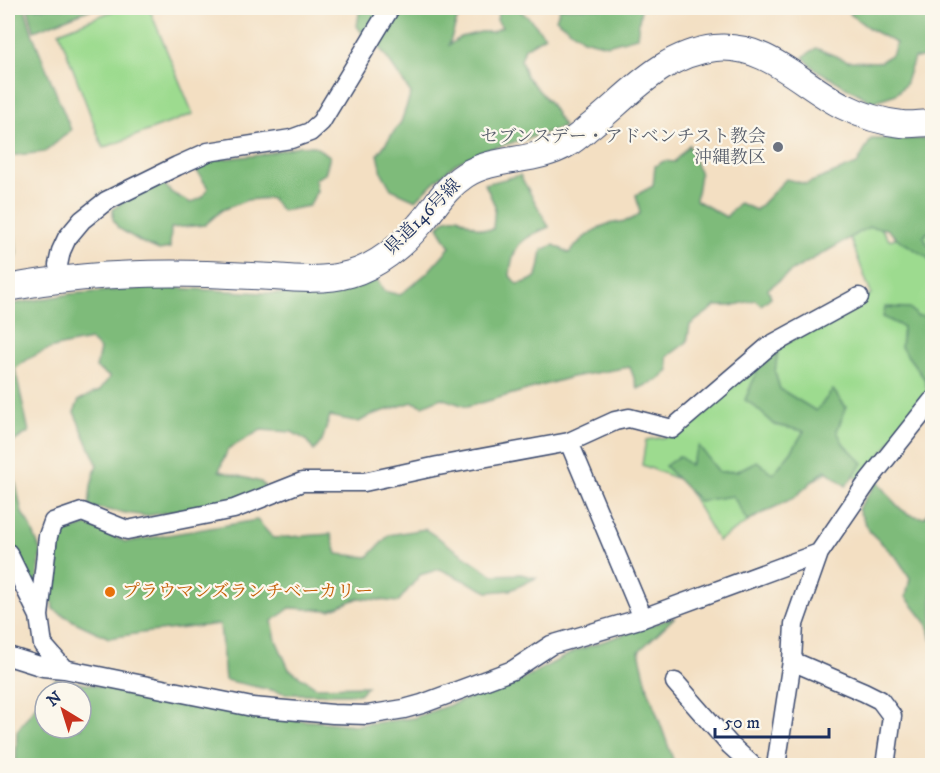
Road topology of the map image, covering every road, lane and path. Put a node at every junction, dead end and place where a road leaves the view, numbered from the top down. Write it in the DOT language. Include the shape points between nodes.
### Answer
graph roads {
  1 [pos="390,8"];
  2 [pos="933,123"];
  3 [pos="61,280"];
  4 [pos="8,288"];
  5 [pos="859,297"];
  6 [pos="933,401"];
  7 [pos="569,442"];
  8 [pos="8,553"];
  9 [pos="819,553"];
  10 [pos="39,616"];
  11 [pos="643,618"];
  12 [pos="8,656"];
  13 [pos="792,661"];
  14 [pos="64,669"];
  15 [pos="675,682"];
  16 [pos="753,765"];
  17 [pos="776,765"];
  18 [pos="885,765"];
  1 -- 3 [label="street" via="321,122 310,132 291,139 208,152 105,201 67,238 58,265"];
  2 -- 3 [label="main road, 県道146号線" via="902,124 874,118 824,95 762,55 737,48 696,51 656,70 567,145 466,174 450,186 404,241 369,266 348,274 296,279 157,272"];
  3 -- 4 [label="main road, 県道146号線"];
  5 -- 7 [label="street" via="769,346 672,429 629,418"];
  6 -- 9 [label="street" via="869,480"];
  7 -- 10 [label="street" via="364,482 302,482 234,509 127,530 82,512 53,522"];
  7 -- 11 [label="street"];
  8 -- 10 [label="street"];
  9 -- 11 [label="street"];
  9 -- 13 [label="street" via="794,624"];
  10 -- 14 [label="street" via="43,645"];
  11 -- 14 [label="street" via="551,645 513,670 422,704 367,715 252,707"];
  12 -- 14 [label="street"];
  13 -- 17 [label="street"];
  13 -- 18 [label="street" via="880,700 892,716"];
  15 -- 16 [label="street" via="730,745"];
}
